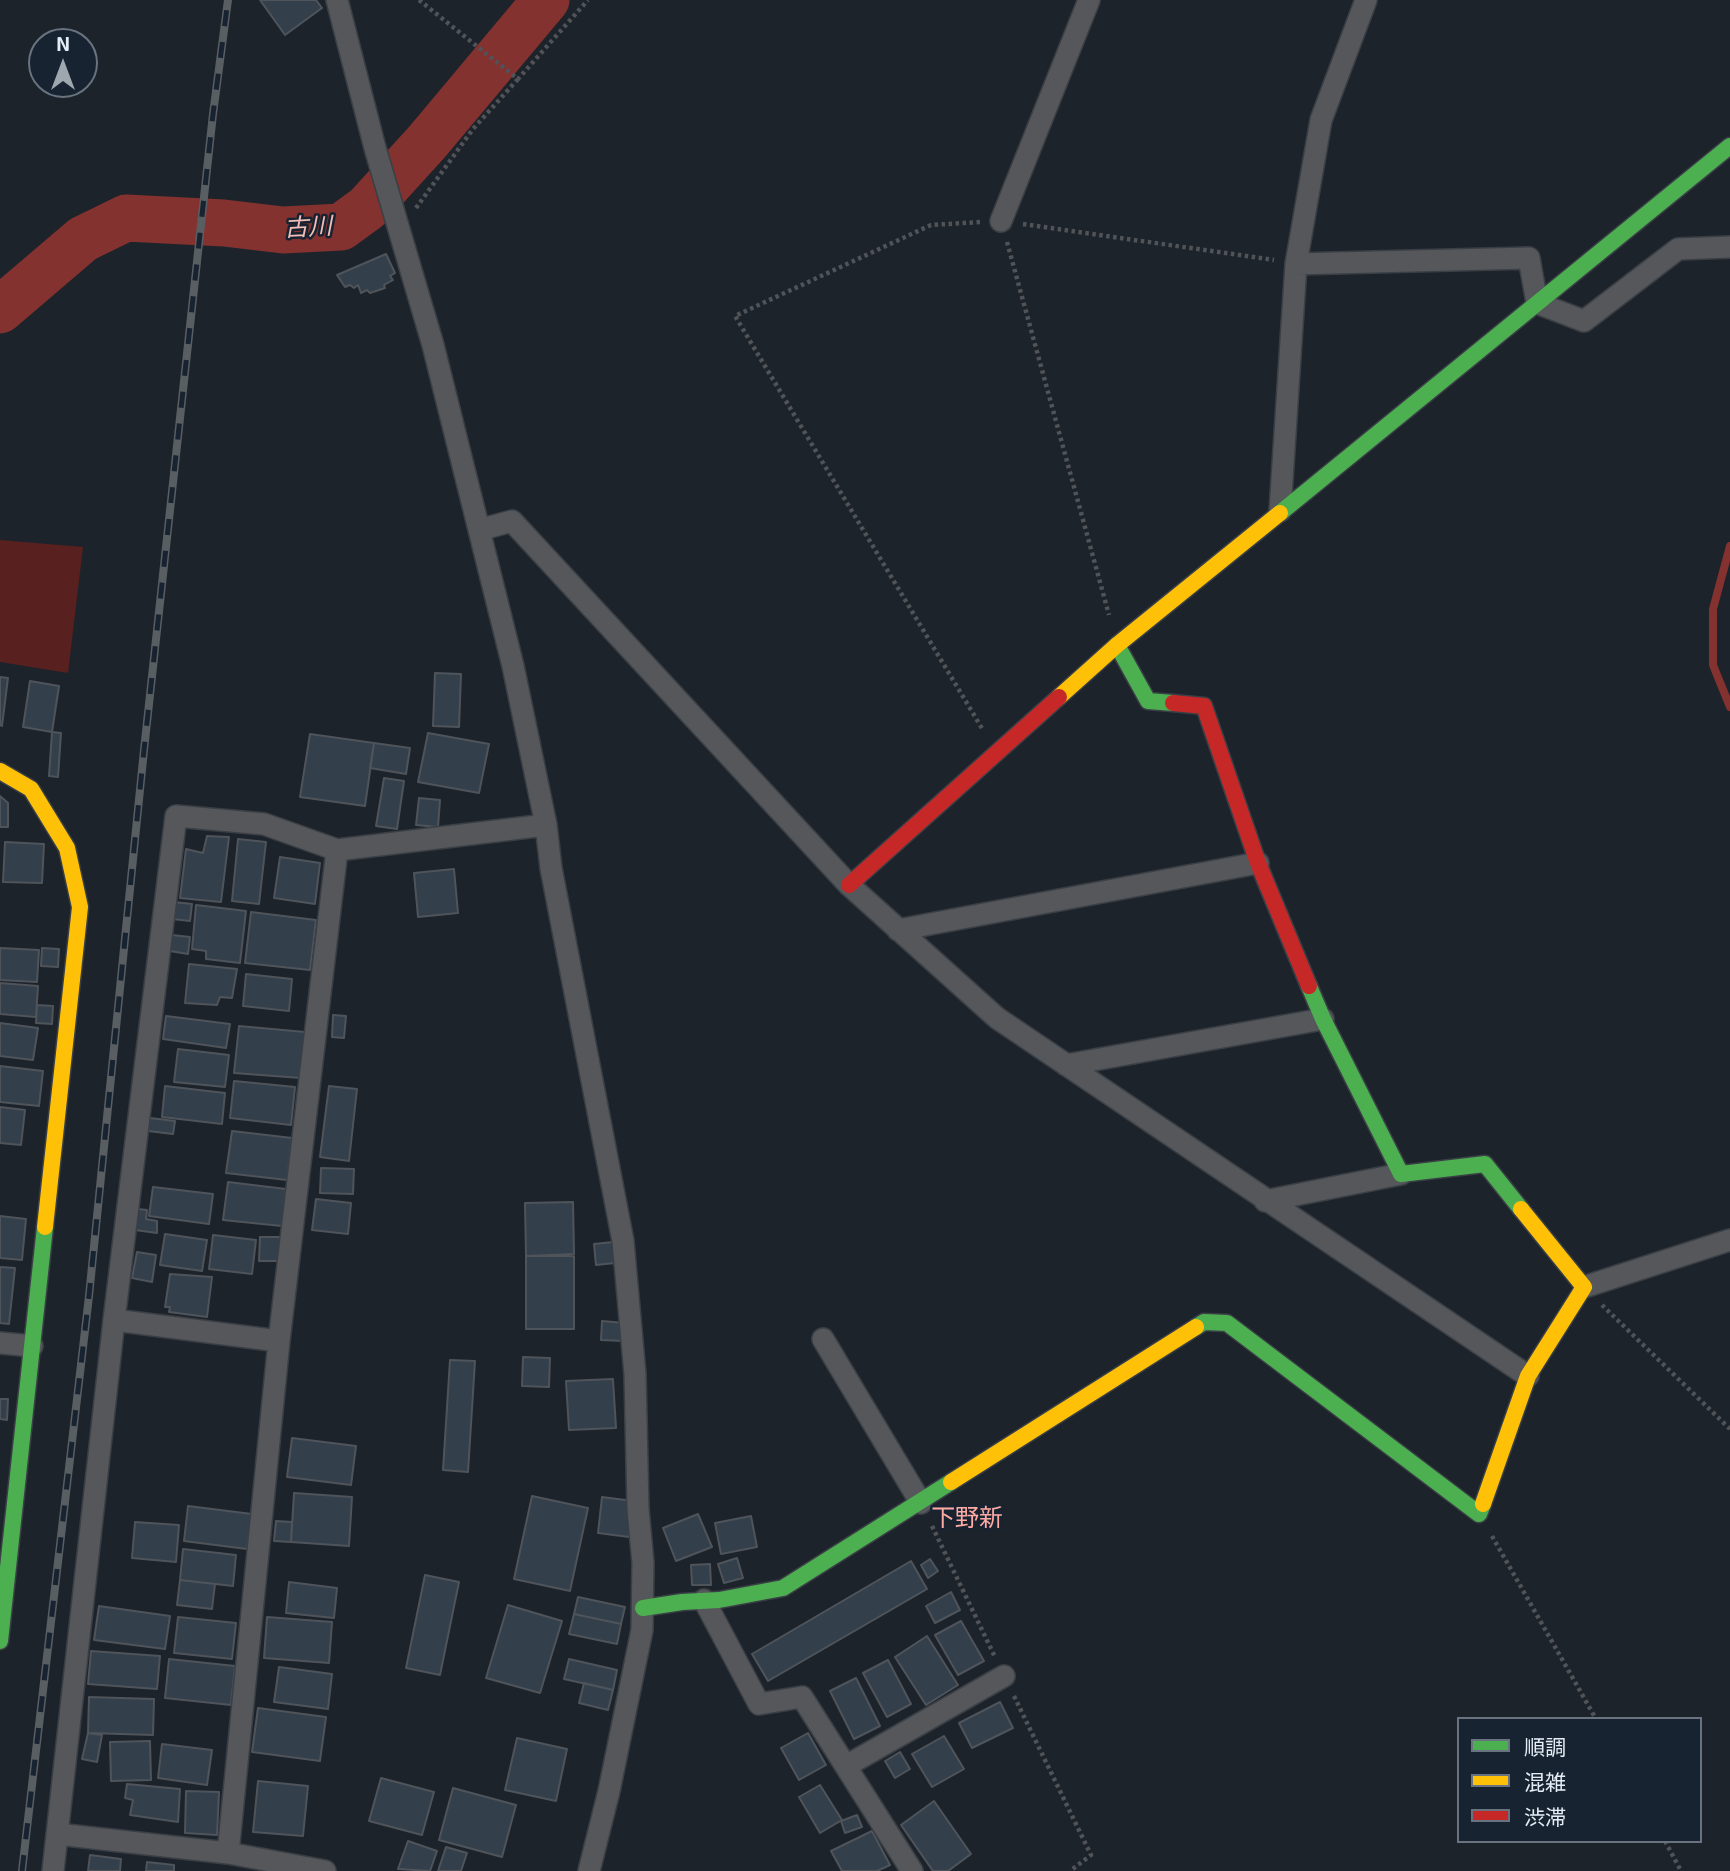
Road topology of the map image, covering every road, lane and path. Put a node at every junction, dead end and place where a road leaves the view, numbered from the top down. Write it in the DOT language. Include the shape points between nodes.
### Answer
graph roads {
  1 [pos="337,0"];
  2 [pos="419,0"];
  3 [pos="588,0"];
  4 [pos="1089,0"];
  5 [pos="1366,0"];
  6 [pos="516,77"];
  7 [pos="1730,146"];
  8 [pos="1001,221"];
  9 [pos="398,225"];
  10 [pos="1730,247"];
  11 [pos="1296,264"];
  12 [pos="1537,303"];
  13 [pos="1280,510"];
  14 [pos="479,530"];
  15 [pos="1117,645"];
  16 [pos="996,752"];
  17 [pos="0,771"];
  18 [pos="546,825"];
  19 [pos="337,850"];
  20 [pos="1258,863"];
  21 [pos="849,885"];
  22 [pos="898,930"];
  23 [pos="1323,1019"];
  24 [pos="1066,1065"];
  25 [pos="1401,1174"];
  26 [pos="1265,1201"];
  27 [pos="1730,1240"];
  28 [pos="1584,1287"];
  29 [pos="114,1320"];
  30 [pos="823,1339"];
  31 [pos="279,1341"];
  32 [pos="0,1343"];
  33 [pos="32,1346"];
  34 [pos="1528,1376"];
  35 [pos="1730,1429"];
  36 [pos="921,1503"];
  37 [pos="1479,1514"];
  38 [pos="4,1573"];
  39 [pos="704,1600"];
  40 [pos="643,1608"];
  41 [pos="0,1641"];
  42 [pos="1004,1676"];
  43 [pos="1595,1717"];
  44 [pos="846,1766"];
  45 [pos="57,1834"];
  46 [pos="1666,1843"];
  47 [pos="228,1853"];
  48 [pos="53,1871"];
  49 [pos="325,1871"];
  50 [pos="589,1871"];
  51 [pos="912,1871"];
  52 [pos="1681,1871"];
  1 -- 9 [label="street"];
  2 -- 6 [label="path"];
  3 -- 6 [label="path"];
  4 -- 8 [label="street"];
  5 -- 11 [label="street" via="1321,120"];
  6 -- 9 [label="path"];
  7 -- 12 [label="street"];
  8 -- 11 [label="path"];
  8 -- 15 [label="path"];
  8 -- 16 [label="path" via="931,225 735,316"];
  9 -- 14 [label="street"];
  10 -- 12 [label="street" via="1678,249 1584,321"];
  11 -- 12 [label="street" via="1529,258"];
  11 -- 13 [label="street"];
  12 -- 13 [label="street"];
  13 -- 15 [label="street"];
  14 -- 18 [label="street"];
  14 -- 21 [label="street" via="512,522"];
  15 -- 16 [label="street"];
  15 -- 20 [label="street" via="1148,701 1204,706"];
  16 -- 21 [label="street"];
  17 -- 33 [label="street" via="31,789 67,848 80,907"];
  18 -- 19 [label="street"];
  18 -- 40 [label="street" via="623,1241 635,1374"];
  19 -- 29 [label="street" via="264,824 176,816"];
  19 -- 31 [label="street"];
  20 -- 22 [label="street"];
  20 -- 23 [label="street"];
  21 -- 22 [label="street"];
  22 -- 24 [label="street" via="997,1018"];
  23 -- 24 [label="street"];
  23 -- 25 [label="street"];
  24 -- 26 [label="street"];
  25 -- 26 [label="street"];
  25 -- 28 [label="street" via="1485,1164"];
  26 -- 34 [label="street"];
  27 -- 28 [label="street"];
  28 -- 34 [label="street"];
  28 -- 35 [label="path"];
  29 -- 31 [label="street"];
  29 -- 45 [label="street"];
  30 -- 36 [label="street"];
  31 -- 47 [label="street"];
  32 -- 33 [label="street"];
  33 -- 38 [label="street"];
  34 -- 37 [label="street"];
  36 -- 37 [label="street" via="1205,1322 1227,1323"];
  36 -- 39 [label="street" via="783,1588"];
  37 -- 43 [label="path"];
  38 -- 41 [label="street"];
  39 -- 40 [label="street"];
  39 -- 44 [label="street" via="760,1704 803,1697"];
  40 -- 50 [label="street"];
  42 -- 44 [label="street"];
  44 -- 51 [label="street"];
  45 -- 47 [label="street"];
  45 -- 48 [label="street"];
  46 -- 52 [label="path"];
  47 -- 49 [label="street"];
}
